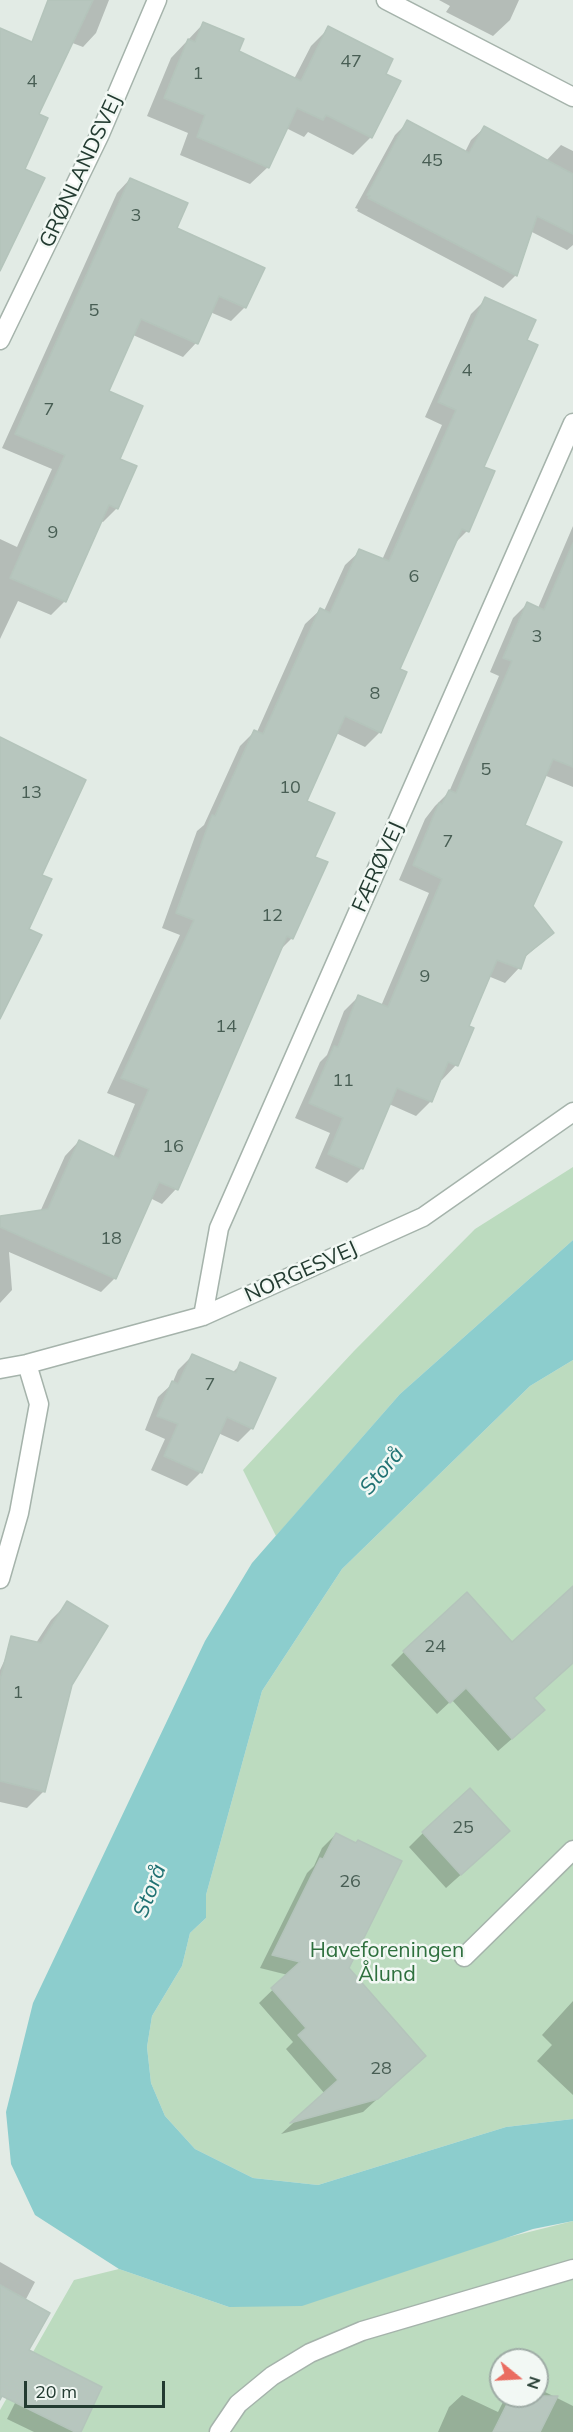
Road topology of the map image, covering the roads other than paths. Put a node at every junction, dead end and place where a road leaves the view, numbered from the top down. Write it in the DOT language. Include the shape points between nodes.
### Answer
graph roads {
  1 [pos="157,0"];
  2 [pos="386,0"];
  3 [pos="573,97"];
  4 [pos="0,339"];
  5 [pos="573,423"];
  6 [pos="573,1112"];
  7 [pos="203,1316"];
  8 [pos="27,1364"];
  9 [pos="0,1369"];
  10 [pos="0,1580"];
  11 [pos="573,1850"];
  12 [pos="464,1957"];
  13 [pos="573,2269"];
  14 [pos="219,2432"];
  1 -- 4 [label="street, GRØNLANDSVEJ" via="100,134"];
  2 -- 3 [label="street"];
  5 -- 7 [label="street, FÆRØVEJ" via="219,1228"];
  6 -- 7 [label="street, NORGESVEJ" via="423,1217"];
  7 -- 8 [label="street, NORGESVEJ"];
  8 -- 9 [label="street, NORGESVEJ"];
  8 -- 10 [label="street" via="39,1404 20,1514"];
  11 -- 12 [label="street"];
  13 -- 14 [label="street" via="362,2331 310,2353 272,2376 238,2404"];
}
